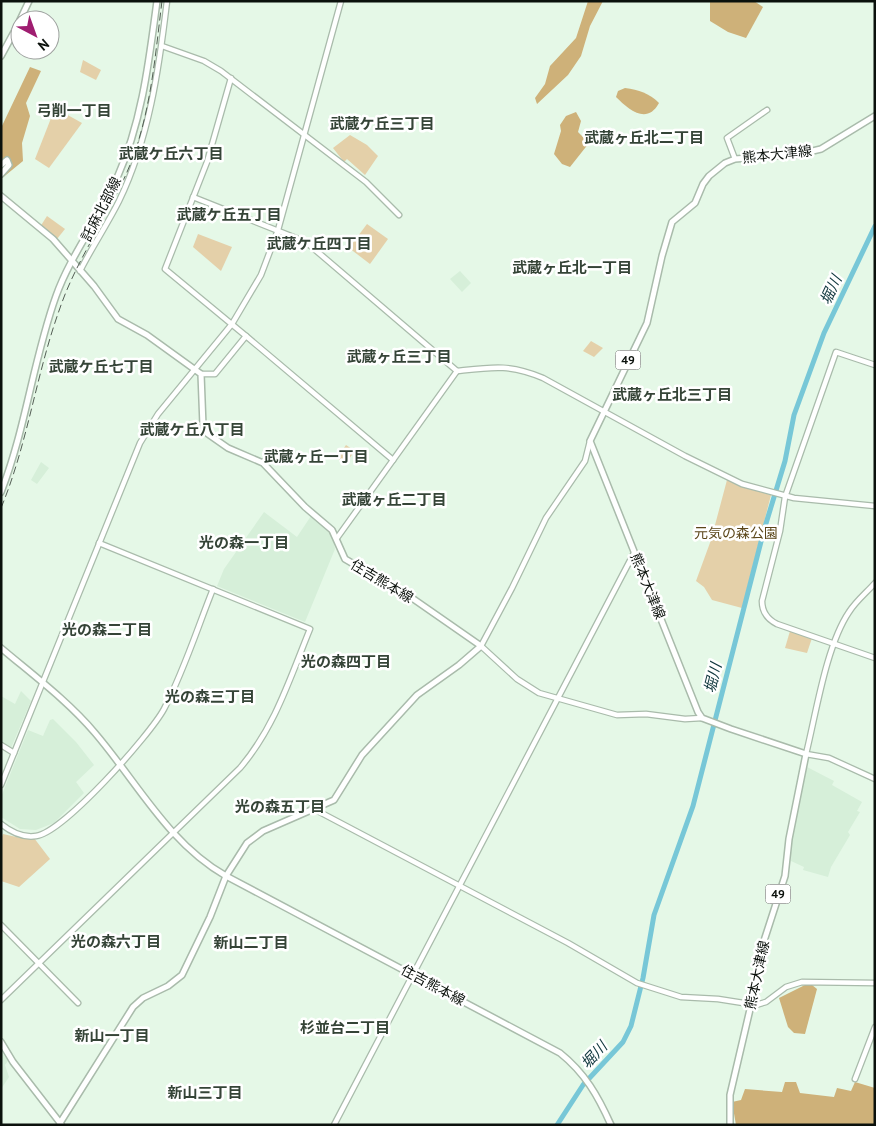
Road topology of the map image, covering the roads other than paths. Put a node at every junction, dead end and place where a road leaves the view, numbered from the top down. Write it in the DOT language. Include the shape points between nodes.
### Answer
graph roads {
  1 [pos="157,1"];
  2 [pos="167,1"];
  3 [pos="341,1"];
  4 [pos="10,39"];
  5 [pos="162,46"];
  6 [pos="1,56"];
  7 [pos="231,78"];
  8 [pos="766,110"];
  9 [pos="875,116"];
  10 [pos="305,135"];
  11 [pos="735,158"];
  12 [pos="1,165"];
  13 [pos="1,174"];
  14 [pos="1,196"];
  15 [pos="194,197"];
  16 [pos="399,215"];
  17 [pos="278,230"];
  18 [pos="73,262"];
  19 [pos="80,271"];
  20 [pos="232,324"];
  21 [pos="246,336"];
  22 [pos="875,364"];
  23 [pos="196,370"];
  24 [pos="457,371"];
  25 [pos="201,374"];
  26 [pos="603,411"];
  27 [pos="590,441"];
  28 [pos="393,460"];
  29 [pos="1,492"];
  30 [pos="785,496"];
  31 [pos="875,506"];
  32 [pos="337,538"];
  33 [pos="99,543"];
  34 [pos="634,553"];
  35 [pos="875,583"];
  36 [pos="213,589"];
  37 [pos="835,644"];
  38 [pos="481,646"];
  39 [pos="1,648"];
  40 [pos="875,658"];
  41 [pos="43,684"];
  42 [pos="558,699"];
  43 [pos="702,718"];
  44 [pos="1,745"];
  45 [pos="14,753"];
  46 [pos="806,754"];
  47 [pos="121,765"];
  48 [pos="875,780"];
  49 [pos="1,786"];
  50 [pos="312,808"];
  51 [pos="1,824"];
  52 [pos="172,833"];
  53 [pos="226,876"];
  54 [pos="460,886"];
  55 [pos="1,925"];
  56 [pos="39,963"];
  57 [pos="414,974"];
  58 [pos="875,983"];
  59 [pos="1,1000"];
  60 [pos="78,1003"];
  61 [pos="752,1005"];
  62 [pos="875,1027"];
  63 [pos="1,1042"];
  64 [pos="854,1079"];
  65 [pos="60,1124"];
  66 [pos="334,1125"];
  67 [pos="611,1125"];
  68 [pos="730,1125"];
  1 -- 18 [label="main road, 託麻北部線" via="136,126 116,179"];
  2 -- 5 [label="street"];
  3 -- 10 [label="street"];
  4 -- 6 [label="main road"];
  5 -- 7 [label="street" via="204,61"];
  5 -- 19 [label="street" via="152,101 130,174 119,201"];
  7 -- 10 [label="street"];
  7 -- 15 [label="street"];
  8 -- 11 [label="street" via="727,138"];
  9 -- 11 [label="main road, 熊本大津線 / 49" via="833,143 811,152"];
  10 -- 16 [label="street" via="366,182"];
  10 -- 17 [label="street"];
  11 -- 26 [label="main road, 熊本大津線 / 49" via="709,176 702,184 695,203 672,222 647,323"];
  12 -- 13 [label="main road" via="7,160 9,165"];
  14 -- 18 [label="main road, 託麻北部線" via="53,240"];
  15 -- 17 [label="street"];
  15 -- 20 [label="street" via="165,269"];
  17 -- 20 [label="street" via="261,275"];
  17 -- 24 [label="street" via="313,247"];
  18 -- 19 [label="main road"];
  18 -- 29 [label="main road" via="55,299 22,433"];
  19 -- 23 [label="main road" via="118,319"];
  20 -- 21 [label="street"];
  20 -- 23 [label="street"];
  21 -- 25 [label="street" via="216,372"];
  21 -- 28 [label="street"];
  22 -- 30 [label="street" via="836,352"];
  23 -- 25 [label="main road"];
  23 -- 33 [label="street" via="148,429"];
  24 -- 26 [label="street" via="518,368"];
  24 -- 28 [label="street"];
  25 -- 32 [label="main road, 住吉熊本線" via="204,430 217,442 263,463"];
  26 -- 27 [label="main road, 熊本大津線 / 49"];
  26 -- 30 [label="street" via="727,478"];
  27 -- 34 [label="main road, 熊本大津線"];
  27 -- 38 [label="street" via="585,462 546,518"];
  28 -- 32 [label="street"];
  30 -- 31 [label="street"];
  30 -- 37 [label="street" via="780,531 762,601 763,610 777,624"];
  32 -- 38 [label="main road, 住吉熊本線" via="345,559 412,598"];
  33 -- 36 [label="street"];
  33 -- 41 [label="street"];
  34 -- 42 [label="street"];
  34 -- 43 [label="main road, 熊本大津線"];
  35 -- 37 [label="street" via="849,612"];
  36 -- 47 [label="street" via="164,710"];
  36 -- 52 [label="street" via="310,629 261,741 240,768"];
  37 -- 40 [label="street"];
  37 -- 46 [label="street"];
  38 -- 42 [label="street" via="523,685"];
  38 -- 50 [label="main road" via="416,695 362,755 337,797"];
  39 -- 41 [label="main road, 住吉熊本線"];
  41 -- 45 [label="street"];
  41 -- 47 [label="main road, 住吉熊本線" via="76,713"];
  42 -- 43 [label="street" via="617,715"];
  42 -- 54 [label="street"];
  43 -- 46 [label="main road"];
  44 -- 45 [label="street"];
  45 -- 49 [label="street"];
  46 -- 48 [label="street" via="829,758"];
  46 -- 61 [label="main road, 熊本大津線 / 49" via="789,839 788,862 762,947"];
  47 -- 51 [label="street" via="47,832 23,836"];
  47 -- 52 [label="main road, 住吉熊本線"];
  50 -- 53 [label="main road" via="252,838"];
  50 -- 54 [label="street"];
  52 -- 53 [label="main road, 住吉熊本線" via="197,857"];
  52 -- 56 [label="street"];
  53 -- 57 [label="main road, 住吉熊本線"];
  53 -- 65 [label="main road" via="182,975 137,1003"];
  54 -- 57 [label="street"];
  54 -- 61 [label="street" via="643,985 688,999 718,998"];
  55 -- 56 [label="street"];
  56 -- 59 [label="street"];
  56 -- 60 [label="street"];
  57 -- 66 [label="street"];
  57 -- 67 [label="main road, 住吉熊本線" via="554,1050 584,1076"];
  58 -- 61 [label="street" via="802,982 786,986 766,1002"];
  61 -- 68 [label="main road, 熊本大津線 / 49" via="730,1095"];
  62 -- 64 [label="street"];
  63 -- 65 [label="main road"];
}
